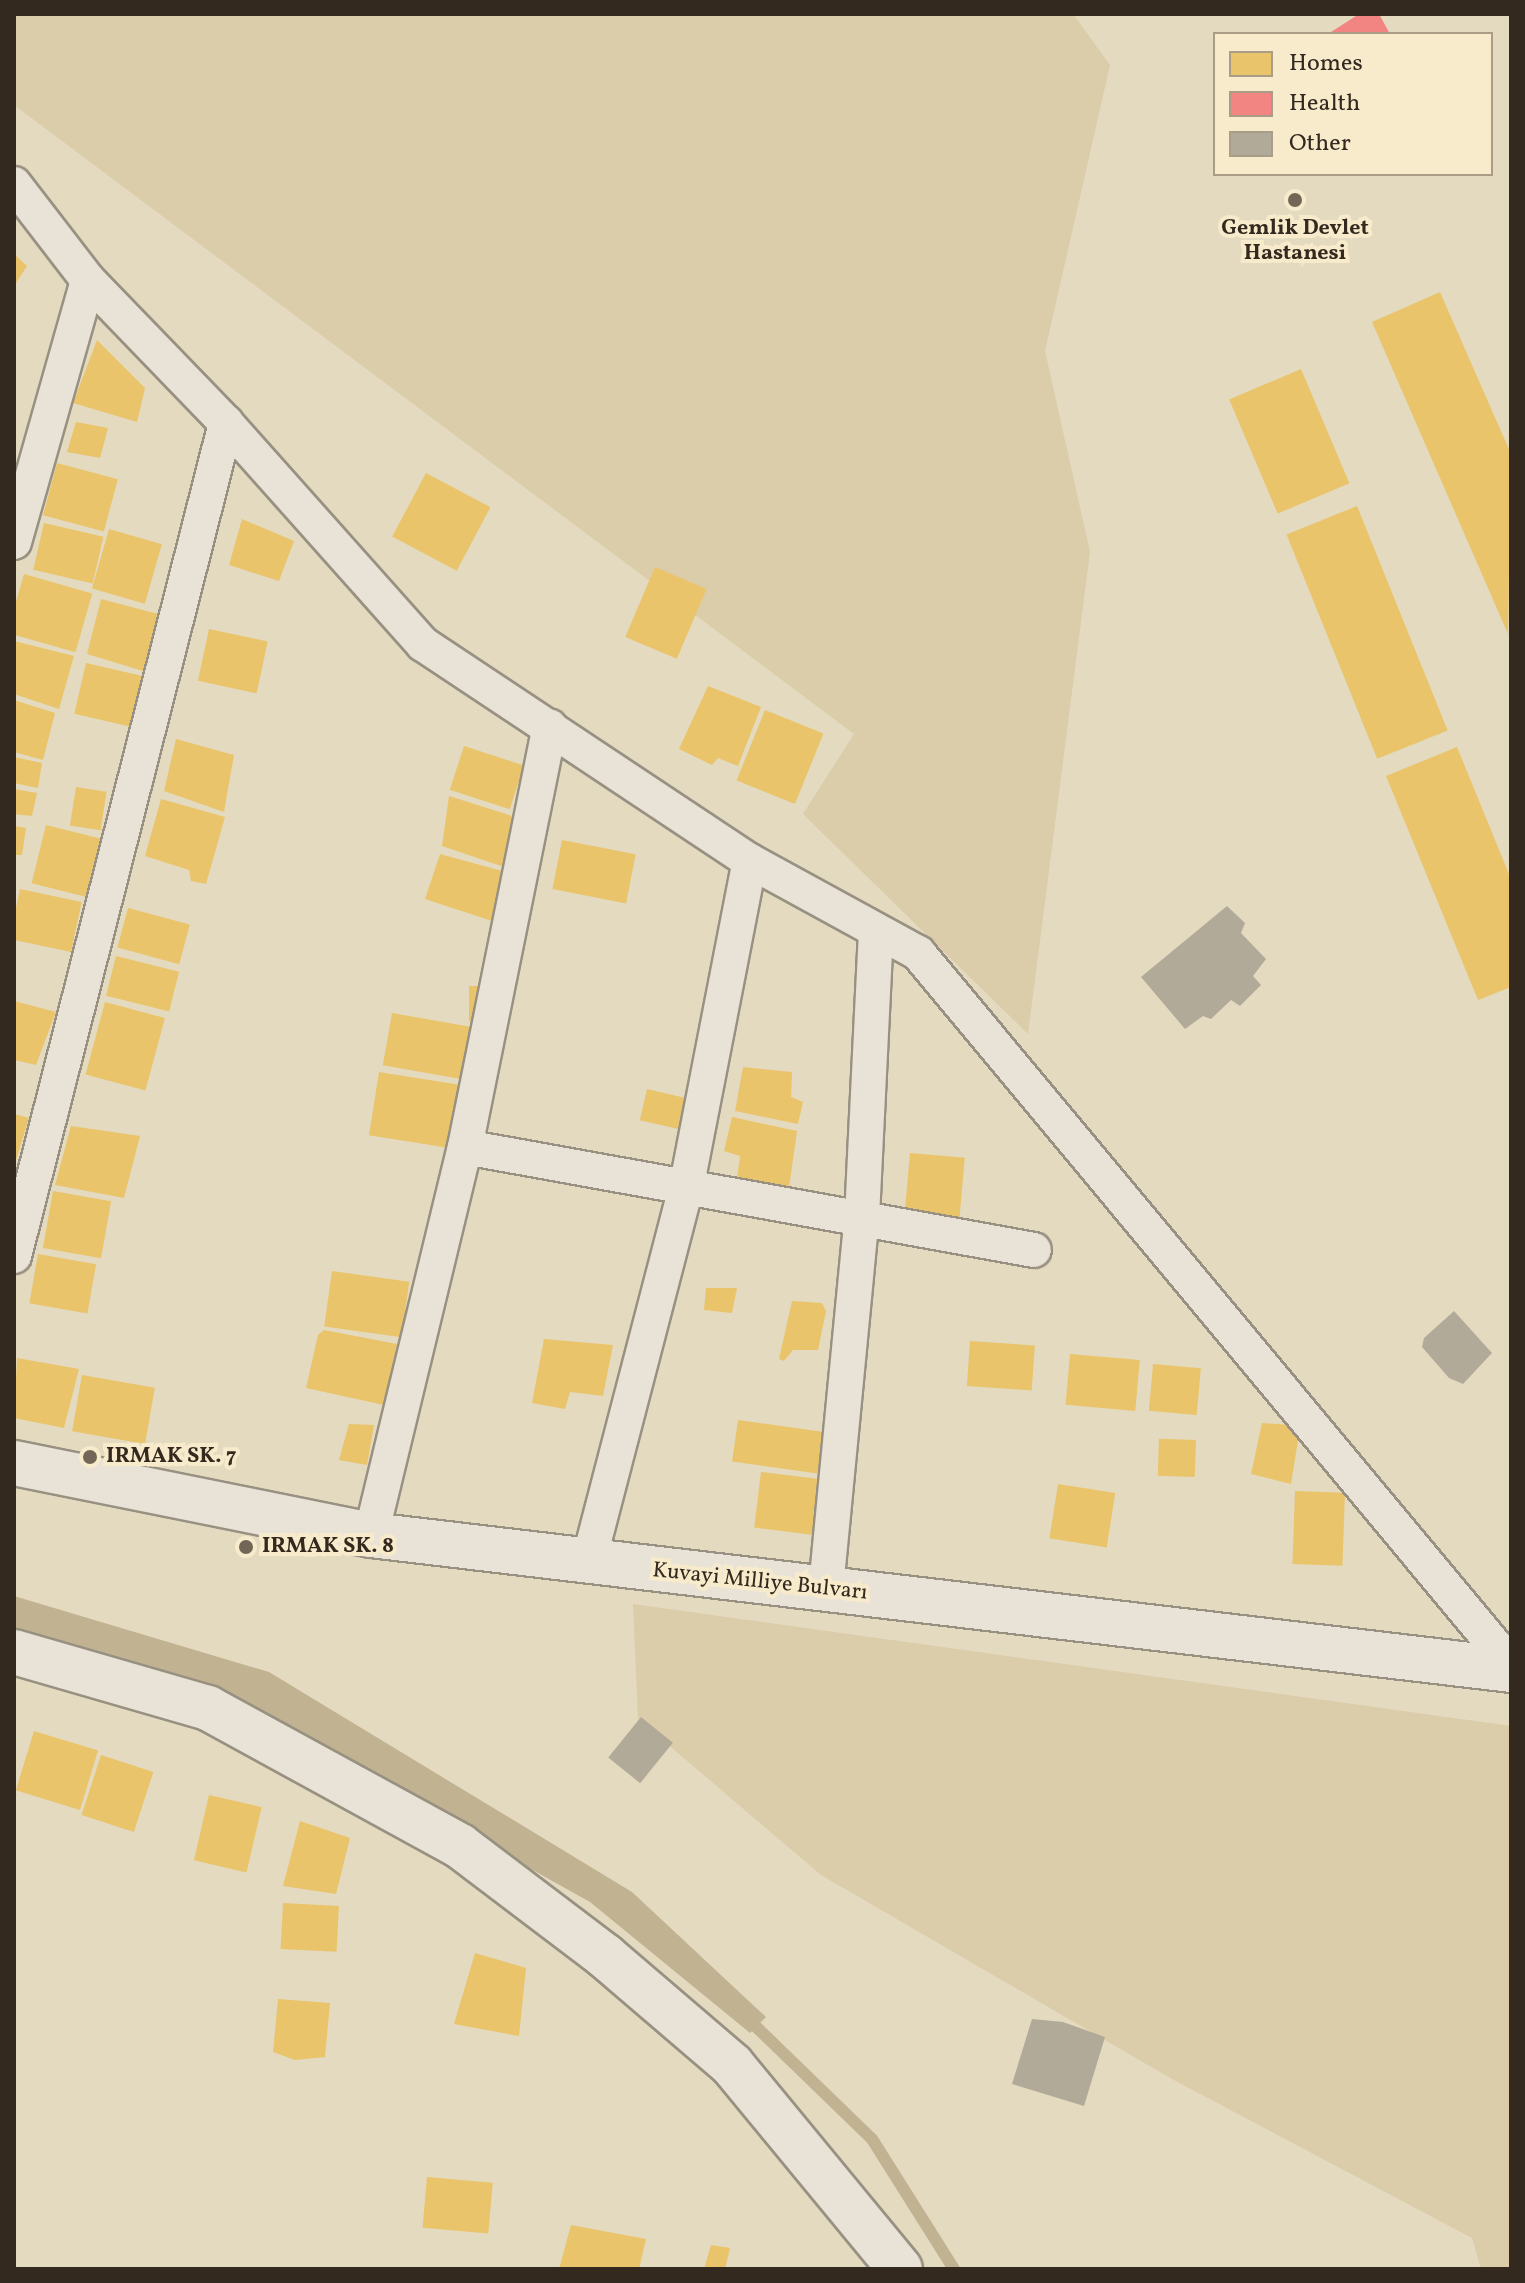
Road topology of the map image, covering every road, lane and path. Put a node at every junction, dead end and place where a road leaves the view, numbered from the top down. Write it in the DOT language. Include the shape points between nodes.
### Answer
graph roads {
  1 [pos="14,184"];
  2 [pos="88,280"];
  3 [pos="226,423"];
  4 [pos="14,542"];
  5 [pos="550,726"];
  6 [pos="750,861"];
  7 [pos="876,932"];
  8 [pos="465,1147"];
  9 [pos="686,1189"];
  10 [pos="862,1217"];
  11 [pos="1034,1250"];
  12 [pos="14,1256"];
  13 [pos="14,1463"];
  14 [pos="371,1535"];
  15 [pos="588,1564"];
  16 [pos="826,1588"];
  17 [pos="14,1652"];
  18 [pos="1511,1667"];
  19 [pos="900,2269"];
  1 -- 2 [label="street"];
  2 -- 3 [label="street"];
  2 -- 4 [label="street"];
  3 -- 5 [label="street" via="423,644"];
  3 -- 12 [label="street"];
  5 -- 6 [label="street"];
  5 -- 8 [label="street"];
  6 -- 7 [label="street"];
  6 -- 9 [label="street"];
  7 -- 10 [label="street"];
  7 -- 18 [label="street" via="918,953"];
  8 -- 9 [label="street"];
  8 -- 14 [label="street"];
  9 -- 10 [label="street"];
  9 -- 15 [label="street"];
  10 -- 11 [label="street"];
  10 -- 16 [label="street"];
  13 -- 14 [label="street, Kuvayi Milliye Bulvarı"];
  14 -- 15 [label="street, Kuvayi Milliye Bulvarı"];
  15 -- 16 [label="street, Kuvayi Milliye Bulvarı"];
  16 -- 18 [label="street, Kuvayi Milliye Bulvarı"];
  17 -- 19 [label="street" via="208,1708 460,1846 605,1956 732,2065"];
}
